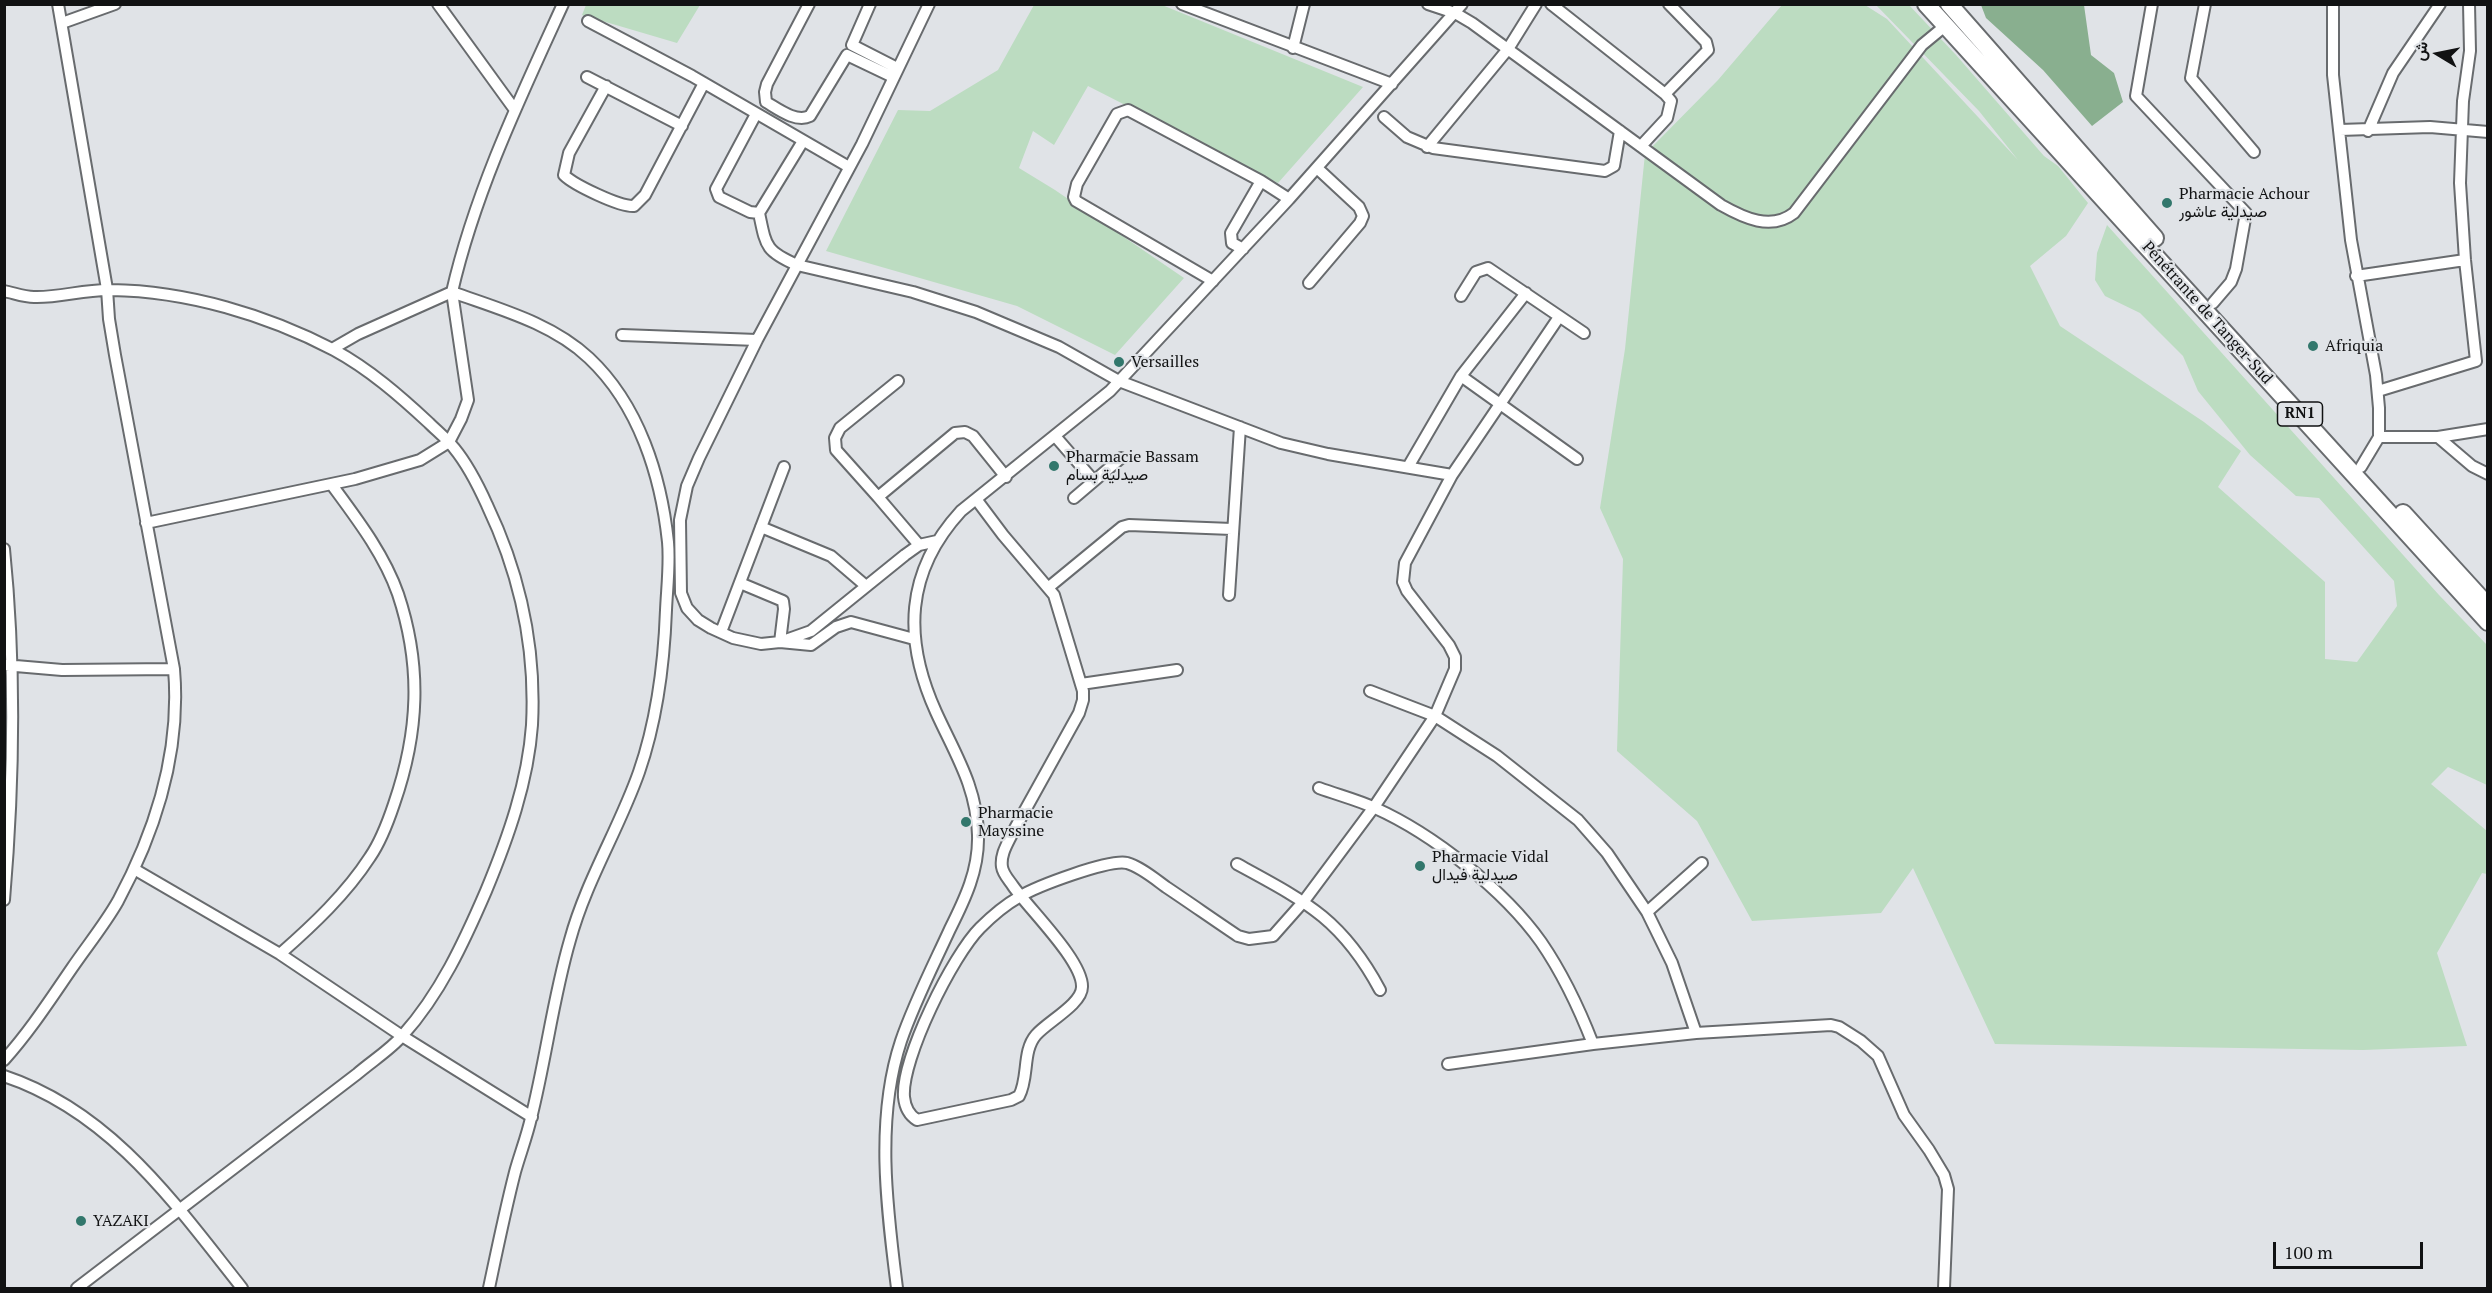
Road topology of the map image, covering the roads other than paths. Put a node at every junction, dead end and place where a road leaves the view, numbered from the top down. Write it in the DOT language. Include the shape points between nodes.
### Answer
graph roads {
  1 [pos="58,4"];
  2 [pos="115,4"];
  3 [pos="438,4"];
  4 [pos="563,4"];
  5 [pos="809,4"];
  6 [pos="870,4"];
  7 [pos="929,4"];
  8 [pos="1182,4"];
  9 [pos="1304,4"];
  10 [pos="1428,4"];
  11 [pos="1536,4"];
  12 [pos="1551,4"];
  13 [pos="1669,4"];
  14 [pos="1926,4"];
  15 [pos="1949,4"];
  16 [pos="2152,4"];
  17 [pos="2205,4"];
  18 [pos="2333,4"];
  19 [pos="2440,4"];
  20 [pos="2469,4"];
  21 [pos="1199,8"];
  22 [pos="1458,9"];
  23 [pos="588,21"];
  24 [pos="62,23"];
  25 [pos="1945,26"];
  26 [pos="1293,48"];
  27 [pos="1509,49"];
  28 [pos="895,72"];
  29 [pos="587,77"];
  30 [pos="704,83"];
  31 [pos="1392,84"];
  32 [pos="606,87"];
  33 [pos="1665,94"];
  34 [pos="515,110"];
  35 [pos="756,114"];
  36 [pos="1384,117"];
  37 [pos="682,126"];
  38 [pos="2461,128"];
  39 [pos="2340,130"];
  40 [pos="1620,131"];
  41 [pos="2368,131"];
  42 [pos="2487,132"];
  43 [pos="803,141"];
  44 [pos="1641,146"];
  45 [pos="1427,147"];
  46 [pos="2254,152"];
  47 [pos="2075,158"];
  48 [pos="849,167"];
  49 [pos="1317,168"];
  50 [pos="1261,181"];
  51 [pos="1289,199"];
  52 [pos="2115,202"];
  53 [pos="759,213"];
  54 [pos="1243,249"];
  55 [pos="2465,260"];
  56 [pos="797,265"];
  57 [pos="2356,276"];
  58 [pos="1213,280"];
  59 [pos="1309,283"];
  60 [pos="107,290"];
  61 [pos="4,291"];
  62 [pos="452,292"];
  63 [pos="1526,293"];
  64 [pos="1461,296"];
  65 [pos="2213,303"];
  66 [pos="1559,317"];
  67 [pos="1584,333"];
  68 [pos="622,335"];
  69 [pos="757,340"];
  70 [pos="332,349"];
  71 [pos="2482,360"];
  72 [pos="1461,376"];
  73 [pos="898,381"];
  74 [pos="1119,381"];
  75 [pos="2378,391"];
  76 [pos="1500,403"];
  77 [pos="1240,427"];
  78 [pos="2487,429"];
  79 [pos="1055,436"];
  80 [pos="2438,436"];
  81 [pos="2379,437"];
  82 [pos="449,442"];
  83 [pos="1121,458"];
  84 [pos="1577,459"];
  85 [pos="784,467"];
  86 [pos="1408,467"];
  87 [pos="2361,467"];
  88 [pos="2487,474"];
  89 [pos="1452,475"];
  90 [pos="1006,477"];
  91 [pos="1094,481"];
  92 [pos="332,485"];
  93 [pos="878,497"];
  94 [pos="1074,498"];
  95 [pos="976,499"];
  96 [pos="146,523"];
  97 [pos="761,527"];
  98 [pos="1232,529"];
  99 [pos="936,541"];
  100 [pos="919,545"];
  101 [pos="4,549"];
  102 [pos="740,583"];
  103 [pos="866,586"];
  104 [pos="1049,587"];
  105 [pos="1229,595"];
  106 [pos="2487,605"];
  107 [pos="2487,622"];
  108 [pos="721,632"];
  109 [pos="914,639"];
  110 [pos="780,642"];
  111 [pos="9,665"];
  112 [pos="174,669"];
  113 [pos="1177,670"];
  114 [pos="1081,684"];
  115 [pos="1370,691"];
  116 [pos="1435,716"];
  117 [pos="1319,788"];
  118 [pos="1374,807"];
  119 [pos="1702,863"];
  120 [pos="1237,864"];
  121 [pos="134,869"];
  122 [pos="1020,896"];
  123 [pos="4,900"];
  124 [pos="1304,901"];
  125 [pos="1647,912"];
  126 [pos="280,954"];
  127 [pos="1380,990"];
  128 [pos="1696,1033"];
  129 [pos="402,1036"];
  130 [pos="1593,1044"];
  131 [pos="4,1060"];
  132 [pos="1448,1064"];
  133 [pos="4,1076"];
  134 [pos="532,1117"];
  135 [pos="179,1209"];
  136 [pos="77,1288"];
  137 [pos="242,1288"];
  138 [pos="489,1288"];
  139 [pos="897,1288"];
  140 [pos="1944,1288"];
  1 -- 24 [label="street"];
  2 -- 24 [label="street"];
  3 -- 34 [label="street"];
  4 -- 34 [label="street"];
  5 -- 28 [label="street" via="767,84 766,102 792,116 810,116 847,55"];
  6 -- 28 [label="street" via="852,45"];
  7 -- 28 [label="street"];
  8 -- 21 [label="street"];
  9 -- 26 [label="street"];
  10 -- 22 [label="street"];
  11 -- 27 [label="street"];
  12 -- 33 [label="street"];
  13 -- 33 [label="street" via="1706,42 1708,50"];
  14 -- 25 [label="highway, Pénétrante de Tanger-Sud / RN1"];
  15 -- 47 [label="highway, Pénétrante de Tanger-Sud / RN1"];
  16 -- 65 [label="street" via="2136,96 2246,213 2236,269 2231,282"];
  17 -- 46 [label="street" via="2191,78"];
  18 -- 39 [label="street" via="2333,75"];
  19 -- 41 [label="street" via="2393,73"];
  20 -- 38 [label="street" via="2470,51"];
  21 -- 26 [label="street"];
  22 -- 27 [label="street"];
  22 -- 31 [label="street"];
  23 -- 30 [label="street"];
  24 -- 60 [label="street"];
  25 -- 44 [label="street" via="1923,45 1798,208 1782,221 1763,222 1730,210"];
  25 -- 47 [label="highway, Pénétrante de Tanger-Sud / RN1"];
  26 -- 31 [label="street"];
  27 -- 40 [label="street"];
  27 -- 45 [label="street"];
  28 -- 48 [label="street"];
  29 -- 32 [label="street"];
  30 -- 35 [label="street"];
  30 -- 37 [label="street"];
  31 -- 49 [label="street"];
  32 -- 37 [label="street"];
  32 -- 37 [label="street" via="569,153 564,169 568,179 634,206 645,195"];
  33 -- 44 [label="street" via="1671,101 1670,110"];
  34 -- 62 [label="street" via="475,212"];
  35 -- 43 [label="street"];
  35 -- 53 [label="street" via="716,189 719,196"];
  36 -- 45 [label="street" via="1407,137"];
  38 -- 41 [label="street"];
  38 -- 42 [label="street"];
  38 -- 55 [label="street"];
  39 -- 41 [label="street"];
  39 -- 57 [label="street"];
  40 -- 44 [label="street"];
  40 -- 45 [label="street" via="1615,163 1608,171"];
  43 -- 48 [label="street"];
  43 -- 53 [label="street"];
  47 -- 52 [label="highway, Pénétrante de Tanger-Sud / RN1"];
  48 -- 56 [label="street"];
  49 -- 51 [label="street"];
  49 -- 59 [label="street" via="1359,207 1363,216"];
  50 -- 51 [label="street"];
  50 -- 54 [label="street" via="1231,233 1232,243"];
  50 -- 58 [label="street" via="1123,111 1117,114 1077,184 1074,197 1080,206"];
  51 -- 54 [label="street"];
  52 -- 65 [label="highway, Pénétrante de Tanger-Sud / RN1"];
  52 -- 107 [label="highway, Pénétrante de Tanger-Sud / RN1"];
  53 -- 56 [label="street" via="765,244"];
  54 -- 58 [label="street"];
  55 -- 57 [label="street"];
  55 -- 71 [label="street"];
  56 -- 69 [label="street"];
  56 -- 74 [label="street" via="976,312 1059,347"];
  57 -- 75 [label="street"];
  58 -- 74 [label="street"];
  60 -- 61 [label="street" via="33,297"];
  60 -- 70 [label="street" via="194,299 276,325"];
  60 -- 96 [label="street"];
  62 -- 70 [label="street"];
  62 -- 82 [label="street" via="468,399"];
  62 -- 134 [label="street" via="559,334 590,359 615,387 642,436 659,489 668,544 664,660 647,748 570,938"];
  63 -- 64 [label="street" via="1488,268 1476,272"];
  63 -- 66 [label="street"];
  63 -- 72 [label="street"];
  65 -- 87 [label="highway, Pénétrante de Tanger-Sud / RN1"];
  66 -- 67 [label="street"];
  66 -- 76 [label="street"];
  68 -- 69 [label="street"];
  69 -- 108 [label="street" via="687,486 680,520 681,593 698,620"];
  70 -- 82 [label="street" via="402,398"];
  71 -- 75 [label="street"];
  72 -- 76 [label="street"];
  72 -- 86 [label="street"];
  73 -- 93 [label="street" via="840,428 835,438 836,450"];
  74 -- 77 [label="street"];
  74 -- 79 [label="street"];
  75 -- 81 [label="street"];
  76 -- 84 [label="street"];
  76 -- 89 [label="street"];
  77 -- 86 [label="street" via="1305,449"];
  77 -- 98 [label="street"];
  78 -- 80 [label="street"];
  79 -- 90 [label="street"];
  79 -- 91 [label="street"];
  80 -- 81 [label="street"];
  80 -- 88 [label="street"];
  81 -- 87 [label="street"];
  82 -- 92 [label="street" via="420,460"];
  82 -- 129 [label="street" via="478,485 518,582 530,645 531,726 514,816 500,857 449,968"];
  83 -- 91 [label="street"];
  85 -- 97 [label="street"];
  86 -- 89 [label="street"];
  87 -- 106 [label="highway, Pénétrante de Tanger-Sud / RN1"];
  89 -- 116 [label="street" via="1405,563 1402,582 1455,657 1455,669"];
  90 -- 93 [label="street" via="973,436 955,433"];
  90 -- 95 [label="street"];
  91 -- 94 [label="street"];
  92 -- 96 [label="street"];
  92 -- 126 [label="street" via="376,548 398,593 414,671 411,749 386,826 371,856 312,926"];
  93 -- 100 [label="street"];
  95 -- 99 [label="street"];
  95 -- 104 [label="street"];
  96 -- 112 [label="street"];
  97 -- 102 [label="street"];
  97 -- 103 [label="street" via="831,556"];
  98 -- 104 [label="street" via="1129,525"];
  98 -- 105 [label="street"];
  99 -- 100 [label="street"];
  99 -- 109 [label="street" via="917,596"];
  100 -- 103 [label="street"];
  101 -- 111 [label="street"];
  102 -- 108 [label="street"];
  102 -- 110 [label="street" via="783,601"];
  103 -- 110 [label="street" via="811,631"];
  104 -- 114 [label="street" via="1061,612"];
  108 -- 110 [label="street" via="761,644"];
  109 -- 110 [label="street" via="851,622 836,627 811,645"];
  109 -- 139 [label="street" via="925,687 975,798 978,838 975,869 963,905 911,1015 891,1084 886,1169"];
  111 -- 112 [label="street" via="62,670"];
  111 -- 123 [label="street" via="9,842"];
  112 -- 121 [label="street" via="168,769 152,827"];
  113 -- 114 [label="street"];
  114 -- 122 [label="street" via="1084,695 1079,713 1002,859 1002,870"];
  115 -- 116 [label="street"];
  116 -- 118 [label="street"];
  116 -- 125 [label="street" via="1497,756 1578,820"];
  117 -- 118 [label="street"];
  118 -- 124 [label="street"];
  118 -- 130 [label="street" via="1457,859 1523,921 1566,984"];
  119 -- 125 [label="street"];
  120 -- 124 [label="street"];
  121 -- 126 [label="street"];
  121 -- 131 [label="street" via="117,903 43,1011"];
  122 -- 122 [label="street" via="1074,964 1081,979 1081,996 1033,1040 1019,1096 917,1120 905,1105 904,1091 920,1032 966,945"];
  122 -- 124 [label="street" via="1102,864 1128,863 1248,939 1273,936"];
  124 -- 127 [label="street" via="1344,936"];
  125 -- 128 [label="street" via="1672,963"];
  126 -- 129 [label="street"];
  128 -- 130 [label="street"];
  128 -- 140 [label="street" via="1831,1025 1861,1041 1878,1056 1904,1115 1944,1175 1948,1189"];
  129 -- 134 [label="street"];
  129 -- 135 [label="street"];
  130 -- 132 [label="street"];
  133 -- 135 [label="street" via="65,1105 115,1141"];
  134 -- 138 [label="street"];
  135 -- 136 [label="street"];
  135 -- 137 [label="street"];
}
